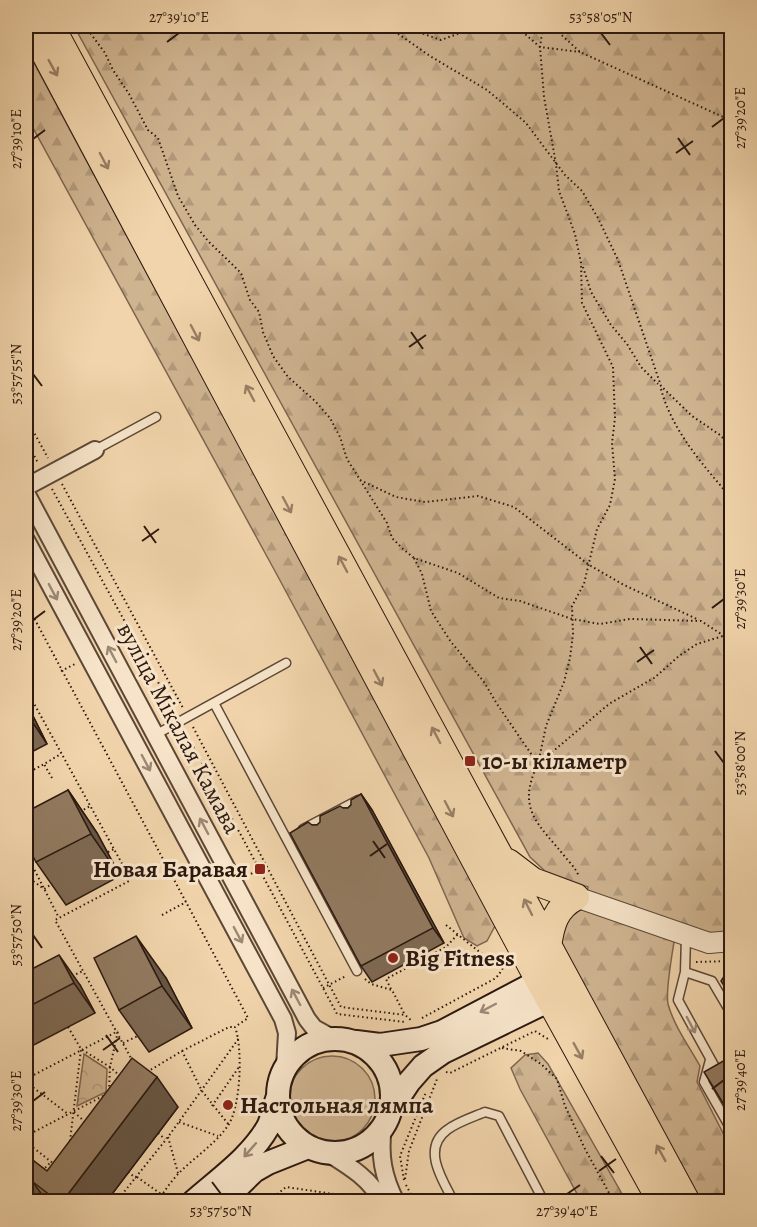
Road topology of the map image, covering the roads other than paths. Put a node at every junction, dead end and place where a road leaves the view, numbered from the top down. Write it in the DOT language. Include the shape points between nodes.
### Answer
graph roads {
  1 [pos="30,26"];
  2 [pos="51,26"];
  3 [pos="156,417"];
  4 [pos="95,450"];
  5 [pos="26,487"];
  6 [pos="26,493"];
  7 [pos="26,540"];
  8 [pos="286,663"];
  9 [pos="214,703"];
  10 [pos="155,735"];
  11 [pos="358,800"];
  12 [pos="286,838"];
  13 [pos="499,852"];
  14 [pos="578,890"];
  15 [pos="686,936"];
  16 [pos="732,941"];
  17 [pos="548,947"];
  18 [pos="685,968"];
  19 [pos="357,971"];
  20 [pos="565,978"];
  21 [pos="545,990"];
  22 [pos="732,1015"];
  23 [pos="344,1041"];
  24 [pos="710,1060"];
  25 [pos="732,1065"];
  26 [pos="285,1067"];
  27 [pos="277,1099"];
  28 [pos="386,1119"];
  29 [pos="732,1131"];
  30 [pos="318,1150"];
  31 [pos="193,1202"];
  32 [pos="222,1202"];
  33 [pos="382,1202"];
  34 [pos="396,1202"];
  35 [pos="454,1202"];
  36 [pos="544,1202"];
  37 [pos="661,1202"];
  38 [pos="687,1202"];
  1 -- 21 [label="main road, one-way"];
  13 -- 2 [label="main road, one-way"];
  3 -- 4 [label="lane"];
  4 -- 5 [label="street"];
  10 -- 6 [label="street, вуліца Мікалая Камава, one-way"];
  7 -- 26 [label="street, вуліца Мікалая Камава, one-way" via="284,1019"];
  8 -- 9 [label="lane"];
  9 -- 10 [label="lane"];
  9 -- 12 [label="lane"];
  23 -- 10 [label="street, вуліца Мікалая Камава, one-way" via="314,1028 307,1019"];
  11 -- 12 [label="lane" via="319,825"];
  12 -- 19 [label="lane"];
  13 -- 14 [label="main road" via="533,881"];
  17 -- 13 [label="main road, one-way"];
  14 -- 15 [label="street"];
  14 -- 17 [label="main road" via="556,914"];
  15 -- 16 [label="street" via="709,943"];
  15 -- 18 [label="lane"];
  17 -- 20 [label="main road"];
  18 -- 22 [label="lane" via="712,981"];
  18 -- 24 [label="lane, one-way" via="678,1000"];
  20 -- 21 [label="main road"];
  38 -- 20 [label="main road, one-way"];
  21 -- 23 [label="main road, one-way" via="421,1040 380,1045"];
  21 -- 28 [label="main road" via="423,1066"];
  21 -- 37 [label="main road, one-way"];
  23 -- 26 [label="main road" via="320,1041 306,1046"];
  23 -- 28 [label="main road" via="375,1056 384,1068 391,1089"];
  24 -- 25 [label="lane" via="722,1071"];
  24 -- 29 [label="lane" via="704,1082"];
  26 -- 27 [label="main road"];
  27 -- 30 [label="main road" via="286,1126 296,1138"];
  27 -- 31 [label="main road, one-way" via="268,1126 244,1158"];
  28 -- 30 [label="main road" via="370,1141 357,1149 343,1153"];
  28 -- 34 [label="street" via="380,1146 385,1177"];
  30 -- 32 [label="main road" via="268,1163"];
  30 -- 33 [label="street" via="362,1176"];
  35 -- 36 [label="lane" via="436,1168 438,1140 446,1130 485,1112 499,1116"];
}
